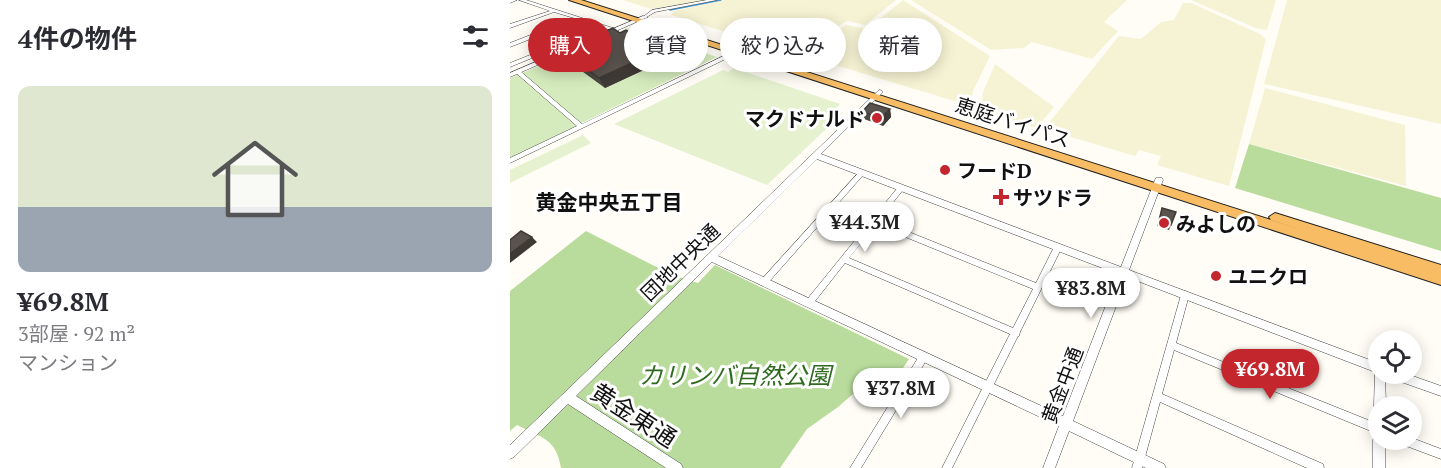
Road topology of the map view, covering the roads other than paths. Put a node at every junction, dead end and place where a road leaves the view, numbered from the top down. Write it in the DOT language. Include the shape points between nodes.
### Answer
graph roads {
  1 [pos="515,0"];
  2 [pos="521,0"];
  3 [pos="573,0"];
  4 [pos="591,0"];
  5 [pos="715,0"];
  6 [pos="510,2"];
  7 [pos="553,11"];
  8 [pos="574,18"];
  9 [pos="637,18"];
  10 [pos="638,18"];
  11 [pos="643,18"];
  12 [pos="510,26"];
  13 [pos="624,26"];
  14 [pos="612,29"];
  15 [pos="616,30"];
  16 [pos="528,38"];
  17 [pos="708,40"];
  18 [pos="510,45"];
  19 [pos="528,58"];
  20 [pos="720,60"];
  21 [pos="510,65"];
  22 [pos="518,72"];
  23 [pos="803,72"];
  24 [pos="510,75"];
  25 [pos="877,94"];
  26 [pos="581,126"];
  27 [pos="815,155"];
  28 [pos="510,161"];
  29 [pos="862,173"];
  30 [pos="1157,184"];
  31 [pos="901,188"];
  32 [pos="874,221"];
  33 [pos="1058,247"];
  34 [pos="711,257"];
  35 [pos="844,259"];
  36 [pos="1441,270"];
  37 [pos="1124,272"];
  38 [pos="1441,279"];
  39 [pos="764,282"];
  40 [pos="1037,287"];
  41 [pos="1185,295"];
  42 [pos="809,302"];
  43 [pos="1016,333"];
  44 [pos="1171,345"];
  45 [pos="924,356"];
  46 [pos="1368,364"];
  47 [pos="1422,384"];
  48 [pos="990,387"];
  49 [pos="1441,391"];
  50 [pos="1157,396"];
  51 [pos="567,397"];
  52 [pos="1066,424"];
  53 [pos="1368,425"];
  54 [pos="1422,447"];
  55 [pos="1379,450"];
  56 [pos="510,453"];
  57 [pos="1441,454"];
  58 [pos="1139,463"];
  59 [pos="677,468"];
  60 [pos="855,468"];
  61 [pos="947,468"];
  62 [pos="1050,468"];
  63 [pos="1160,468"];
  64 [pos="1319,468"];
  65 [pos="1379,468"];
  1 -- 6 [label="street"];
  2 -- 7 [label="street"];
  3 -- 9 [label="highway, 恵庭バイパス"];
  4 -- 10 [label="highway, 恵庭バイパス"];
  5 -- 11 [label="street" via="654,12"];
  7 -- 8 [label="street"];
  7 -- 12 [label="street"];
  13 -- 15 [label="street"];
  14 -- 15 [label="street"];
  15 -- 22 [label="street"];
  16 -- 18 [label="street"];
  17 -- 25 [label="highway, 恵庭バイパス"];
  19 -- 21 [label="street"];
  20 -- 26 [label="street"];
  22 -- 24 [label="street"];
  22 -- 26 [label="street"];
  23 -- 25 [label="highway, 恵庭バイパス"];
  25 -- 27 [label="street, 団地中央通"];
  25 -- 30 [label="highway, 恵庭バイパス"];
  26 -- 28 [label="street"];
  27 -- 29 [label="street"];
  27 -- 34 [label="street, 団地中央通"];
  29 -- 31 [label="street"];
  29 -- 39 [label="street"];
  30 -- 36 [label="highway, 恵庭バイパス"];
  30 -- 37 [label="street, 黄金中通"];
  30 -- 38 [label="highway, 恵庭バイパス"];
  31 -- 32 [label="street"];
  31 -- 33 [label="street"];
  32 -- 35 [label="street"];
  32 -- 40 [label="street"];
  33 -- 37 [label="street"];
  33 -- 40 [label="street"];
  34 -- 39 [label="street"];
  34 -- 51 [label="street, 団地中央通"];
  35 -- 42 [label="street"];
  35 -- 43 [label="street"];
  37 -- 41 [label="street"];
  37 -- 52 [label="street, 黄金中通"];
  39 -- 42 [label="street"];
  40 -- 43 [label="street"];
  41 -- 44 [label="street"];
  41 -- 46 [label="street"];
  42 -- 45 [label="street"];
  43 -- 48 [label="street"];
  44 -- 50 [label="street"];
  44 -- 53 [label="street"];
  45 -- 48 [label="street"];
  45 -- 60 [label="street"];
  47 -- 49 [label="street"];
  48 -- 52 [label="street"];
  48 -- 61 [label="street"];
  50 -- 58 [label="street"];
  50 -- 64 [label="street"];
  51 -- 56 [label="street, 団地中央通"];
  51 -- 59 [label="street, 黄金東通"];
  52 -- 58 [label="street"];
  52 -- 62 [label="street, 黄金中通"];
  54 -- 57 [label="street"];
  55 -- 65 [label="street"];
  58 -- 63 [label="street"];
}
